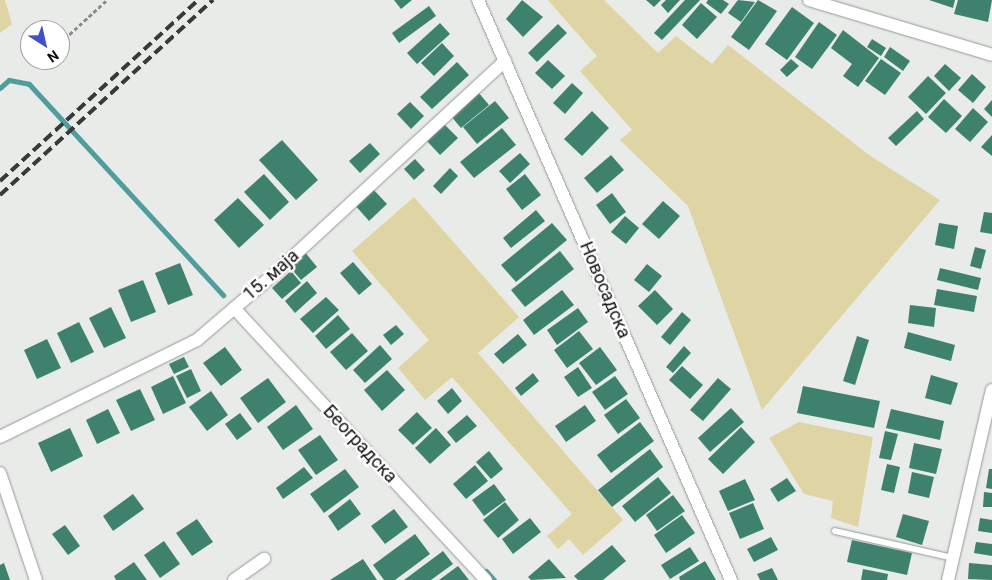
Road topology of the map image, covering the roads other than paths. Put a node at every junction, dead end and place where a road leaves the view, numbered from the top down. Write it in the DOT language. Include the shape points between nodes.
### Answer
graph roads {
  1 [pos="478,0"];
  2 [pos="809,0"];
  3 [pos="992,55"];
  4 [pos="505,61"];
  5 [pos="234,308"];
  6 [pos="992,390"];
  7 [pos="0,436"];
  8 [pos="0,473"];
  9 [pos="834,531"];
  10 [pos="953,558"];
  11 [pos="264,559"];
  12 [pos="36,580"];
  13 [pos="234,580"];
  14 [pos="486,580"];
  15 [pos="731,580"];
  16 [pos="948,580"];
  1 -- 4 [label="street, Новосадска"];
  2 -- 3 [label="street"];
  4 -- 5 [label="street, 15. маја"];
  4 -- 15 [label="street, Новосадска"];
  5 -- 7 [label="street, 15. маја" via="196,340"];
  5 -- 14 [label="street, Београдска"];
  6 -- 10 [label="street"];
  8 -- 12 [label="street"];
  9 -- 10 [label="lane"];
  10 -- 16 [label="street"];
  11 -- 13 [label="street"];
}
